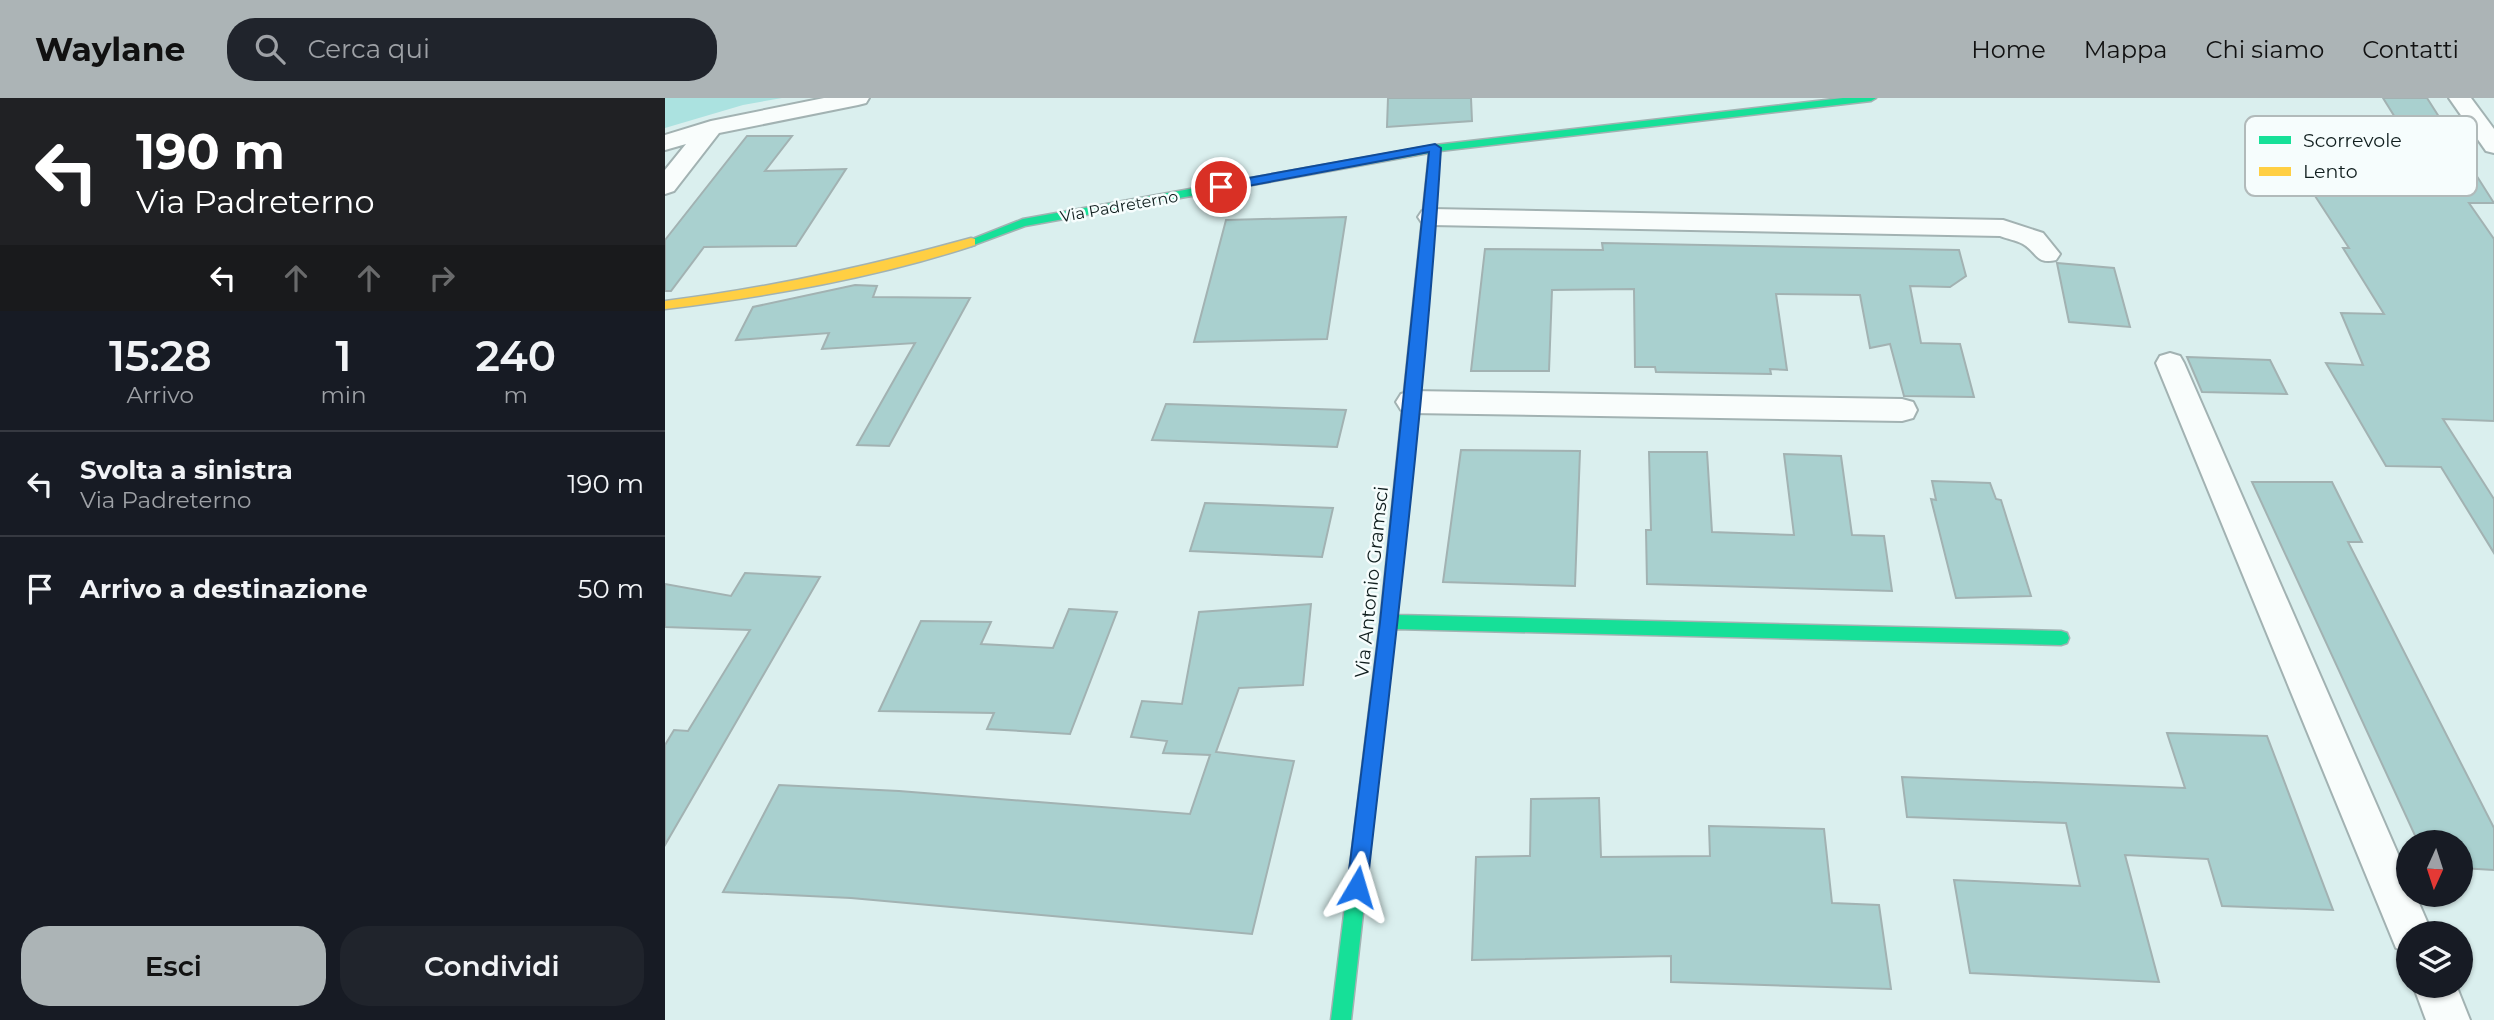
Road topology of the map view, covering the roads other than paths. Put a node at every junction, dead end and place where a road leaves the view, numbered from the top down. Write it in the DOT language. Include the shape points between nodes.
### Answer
graph roads {
  1 [pos="858,98"];
  2 [pos="1871,98"];
  3 [pos="2460,98"];
  4 [pos="2473,116"];
  5 [pos="2477,122"];
  6 [pos="711,128"];
  7 [pos="665,143"];
  8 [pos="2494,146"];
  9 [pos="1435,148"];
  10 [pos="665,186"];
  11 [pos="1431,217"];
  12 [pos="2047,254"];
  13 [pos="665,305"];
  14 [pos="2170,363"];
  15 [pos="1411,402"];
  16 [pos="1902,410"];
  17 [pos="1388,622"];
  18 [pos="2061,638"];
  19 [pos="2406,921"];
  20 [pos="2439,998"];
  21 [pos="1341,1020"];
  22 [pos="2448,1020"];
  1 -- 6 [label="street"];
  2 -- 9 [label="street, Via Padreterno"];
  3 -- 4 [label="street"];
  5 -- 8 [label="street"];
  6 -- 7 [label="street"];
  6 -- 10 [label="street"];
  9 -- 11 [label="street, Via Antonio Gramsci"];
  9 -- 13 [label="street, Via Padreterno" via="1023,223 943,252 813,282 737,298"];
  11 -- 12 [label="street" via="2003,228 2034,239"];
  11 -- 15 [label="street, Via Antonio Gramsci"];
  14 -- 19 [label="street"];
  15 -- 16 [label="street"];
  15 -- 17 [label="street, Via Antonio Gramsci"];
  17 -- 18 [label="street"];
  17 -- 21 [label="street, Via Antonio Gramsci"];
  20 -- 22 [label="street"];
}
